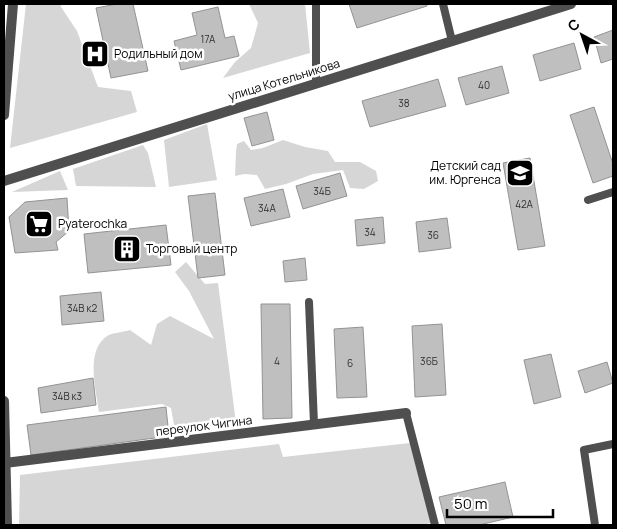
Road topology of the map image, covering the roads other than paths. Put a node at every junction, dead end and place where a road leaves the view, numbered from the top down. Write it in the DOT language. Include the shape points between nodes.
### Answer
graph roads {
  1 [pos="12,4"];
  2 [pos="316,4"];
  3 [pos="442,4"];
  4 [pos="571,4"];
  5 [pos="452,41"];
  6 [pos="316,83"];
  7 [pos="4,115"];
  8 [pos="4,181"];
  9 [pos="613,192"];
  10 [pos="588,200"];
  11 [pos="309,302"];
  12 [pos="4,401"];
  13 [pos="406,413"];
  14 [pos="314,424"];
  15 [pos="613,444"];
  16 [pos="5,463"];
  17 [pos="7,525"];
  18 [pos="435,525"];
  19 [pos="595,525"];
  1 -- 7 [label="street"];
  2 -- 6 [label="lane"];
  3 -- 5 [label="lane"];
  4 -- 5 [label="street, улица Котельникова"];
  5 -- 6 [label="street, улица Котельникова"];
  6 -- 8 [label="street, улица Котельникова"];
  9 -- 10 [label="lane"];
  11 -- 14 [label="lane"];
  12 -- 16 [label="street"];
  13 -- 14 [label="street, переулок Чигина"];
  13 -- 18 [label="lane"];
  14 -- 16 [label="street, переулок Чигина"];
  15 -- 19 [label="lane" via="584,450"];
  16 -- 17 [label="street"];
}
